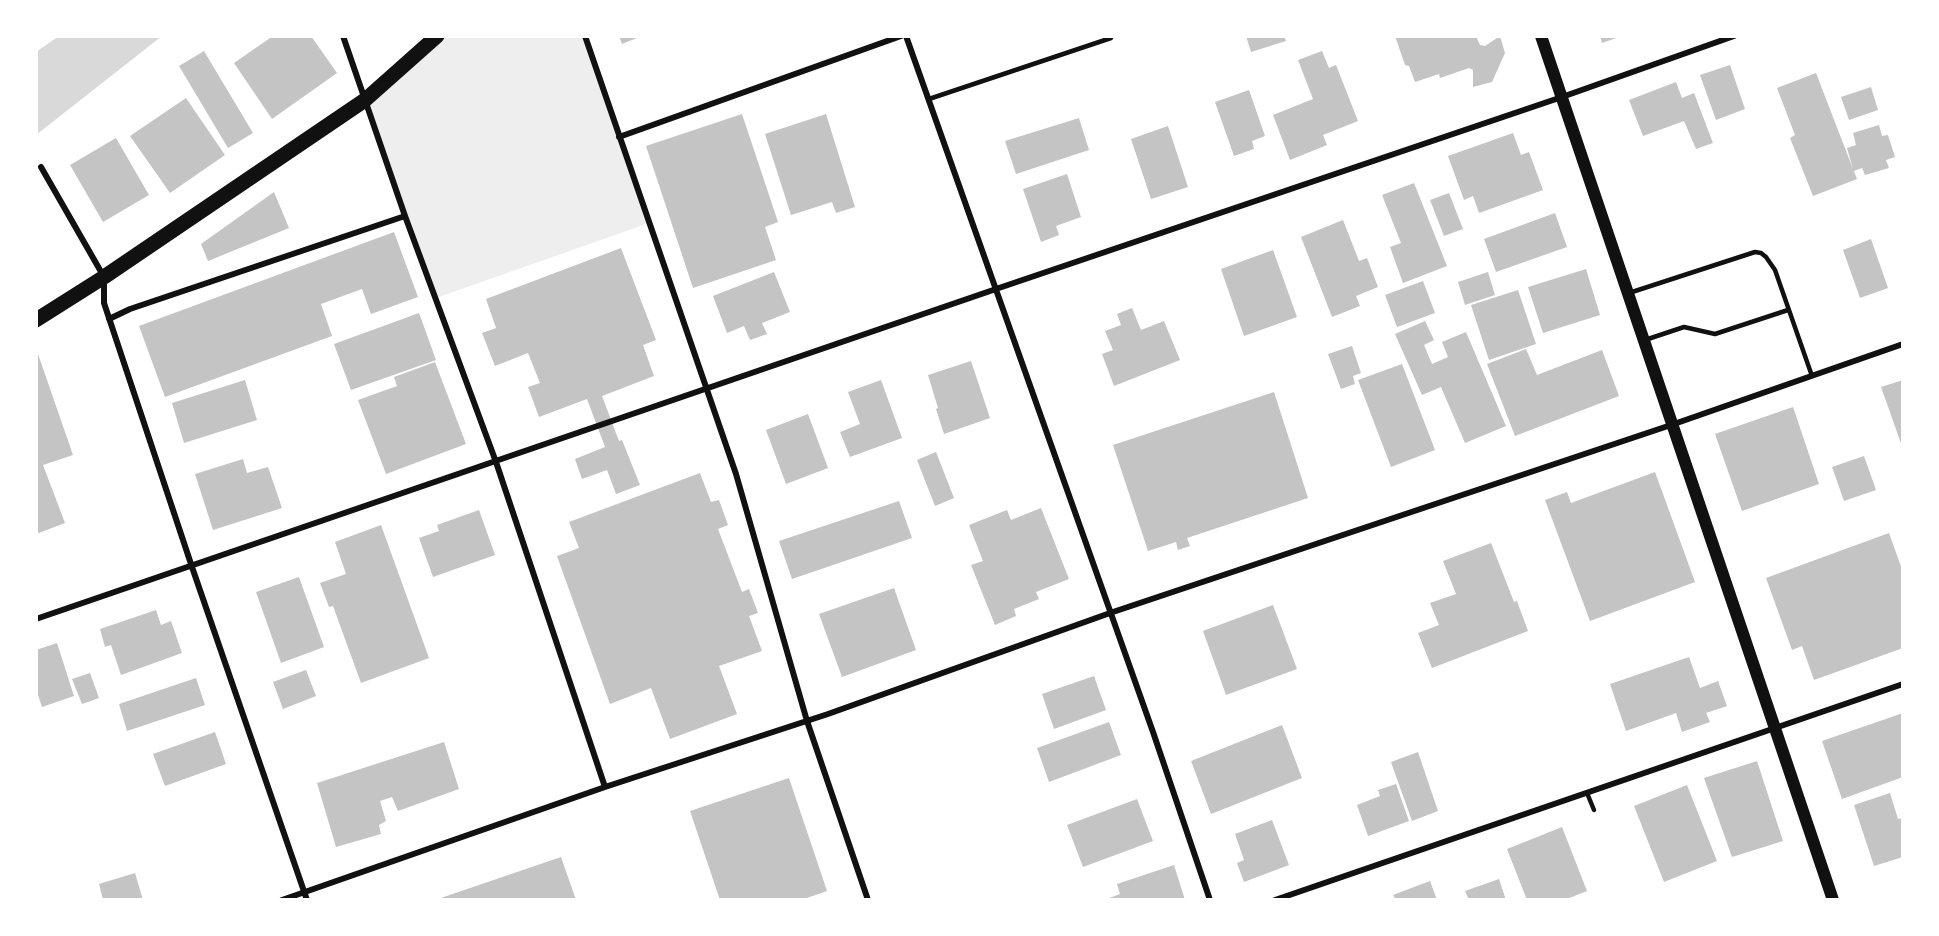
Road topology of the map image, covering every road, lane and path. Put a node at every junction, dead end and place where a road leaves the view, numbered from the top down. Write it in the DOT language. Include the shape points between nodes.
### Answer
graph roads {
  1 [pos="343,36"];
  2 [pos="437,36"];
  3 [pos="585,36"];
  4 [pos="901,36"];
  5 [pos="906,36"];
  6 [pos="1541,36"];
  7 [pos="1734,36"];
  8 [pos="1111,38"];
  9 [pos="1562,97"];
  10 [pos="929,99"];
  11 [pos="365,100"];
  12 [pos="619,136"];
  13 [pos="41,167"];
  14 [pos="405,216"];
  15 [pos="104,277"];
  16 [pos="996,289"];
  17 [pos="1629,293"];
  18 [pos="1788,310"];
  19 [pos="109,319"];
  20 [pos="36,320"];
  21 [pos="1645,340"];
  22 [pos="1903,344"];
  23 [pos="1812,376"];
  24 [pos="706,388"];
  25 [pos="1674,424"];
  26 [pos="496,462"];
  27 [pos="192,567"];
  28 [pos="1110,613"];
  29 [pos="36,619"];
  30 [pos="1903,684"];
  31 [pos="807,721"];
  32 [pos="1776,728"];
  33 [pos="605,787"];
  34 [pos="1587,793"];
  35 [pos="1594,810"];
  36 [pos="306,897"];
  37 [pos="282,900"];
  38 [pos="868,900"];
  39 [pos="1210,900"];
  40 [pos="1275,900"];
  41 [pos="1833,900"];
  1 -- 11 [label="street"];
  2 -- 11 [label="main road"];
  3 -- 12 [label="street"];
  4 -- 12 [label="street"];
  5 -- 10 [label="street"];
  6 -- 9 [label="main road"];
  7 -- 9 [label="street"];
  8 -- 10 [label="lane"];
  9 -- 16 [label="street"];
  9 -- 17 [label="main road"];
  10 -- 16 [label="street"];
  11 -- 14 [label="street"];
  11 -- 15 [label="main road"];
  12 -- 24 [label="street"];
  13 -- 15 [label="street"];
  14 -- 19 [label="street"];
  14 -- 26 [label="street"];
  15 -- 19 [label="street" via="104,303"];
  15 -- 20 [label="main road"];
  16 -- 24 [label="street"];
  16 -- 28 [label="street"];
  17 -- 18 [label="lane" via="1755,252 1771,262"];
  17 -- 21 [label="main road"];
  18 -- 21 [label="lane" via="1715,334 1684,327"];
  18 -- 23 [label="lane"];
  19 -- 27 [label="street"];
  21 -- 25 [label="main road"];
  22 -- 23 [label="street"];
  23 -- 25 [label="street"];
  24 -- 26 [label="street"];
  24 -- 31 [label="street"];
  25 -- 28 [label="street"];
  25 -- 32 [label="main road"];
  26 -- 27 [label="street"];
  26 -- 33 [label="street"];
  27 -- 29 [label="street"];
  27 -- 36 [label="street"];
  28 -- 31 [label="street"];
  28 -- 39 [label="street"];
  30 -- 32 [label="street"];
  31 -- 33 [label="street"];
  31 -- 38 [label="street"];
  32 -- 34 [label="street"];
  32 -- 41 [label="main road"];
  33 -- 36 [label="street"];
  34 -- 35 [label="lane"];
  34 -- 40 [label="street"];
  36 -- 37 [label="street"];
}
